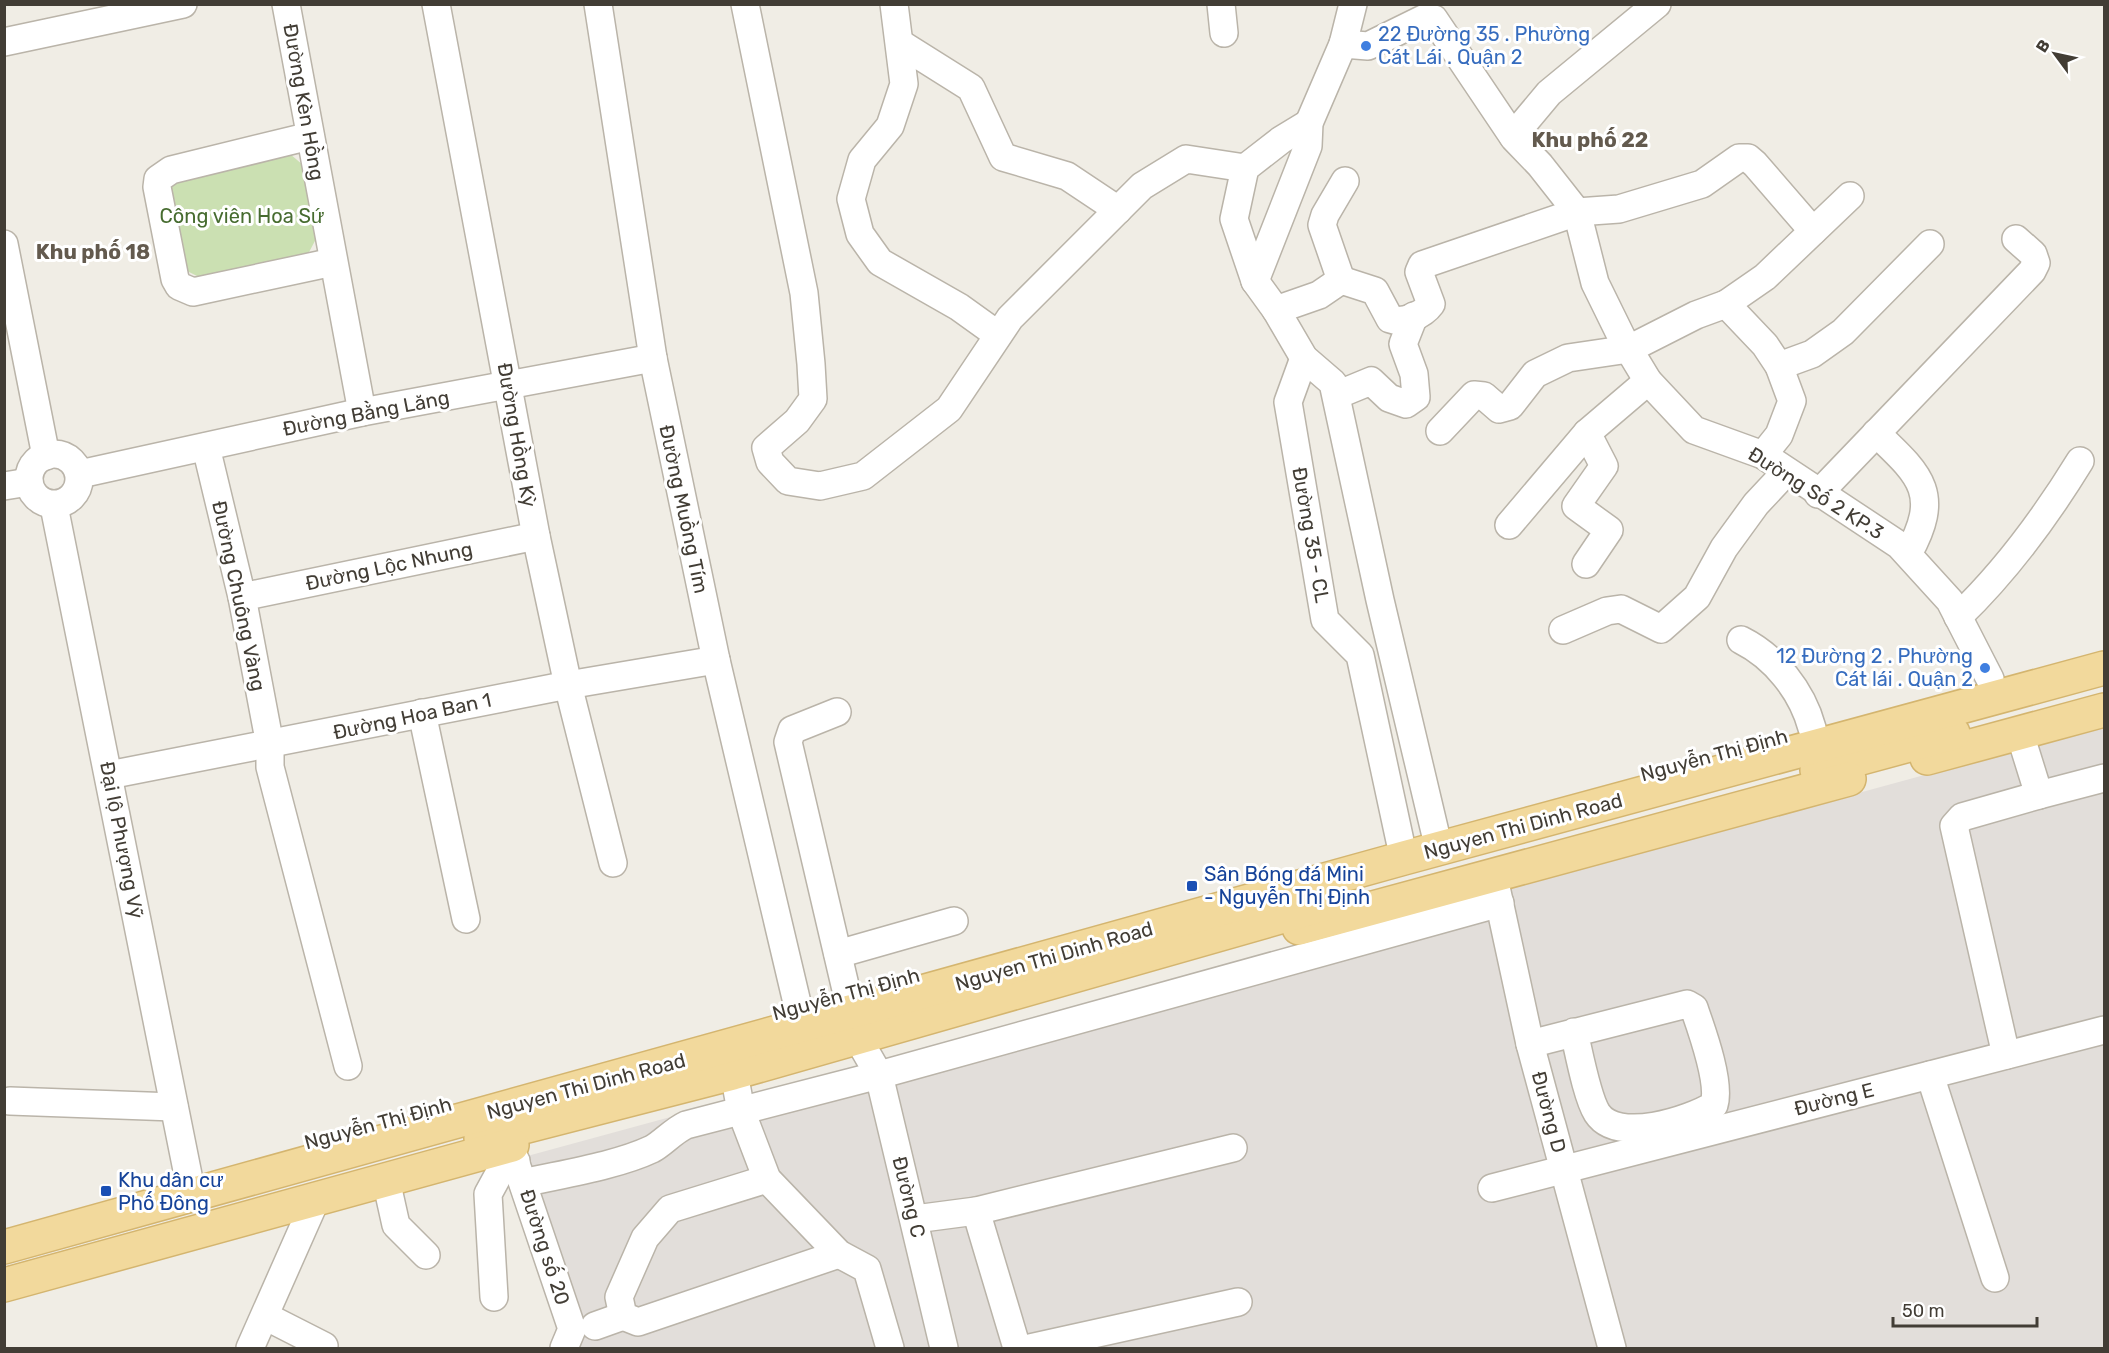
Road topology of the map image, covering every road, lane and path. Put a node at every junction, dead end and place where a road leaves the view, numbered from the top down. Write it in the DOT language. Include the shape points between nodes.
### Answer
graph roads {
  1 [pos="183,4"];
  2 [pos="286,4"];
  3 [pos="436,4"];
  4 [pos="598,4"];
  5 [pos="745,4"];
  6 [pos="894,4"];
  7 [pos="1221,4"];
  8 [pos="1353,4"];
  9 [pos="1657,4"];
  10 [pos="1443,12"];
  11 [pos="1224,33"];
  12 [pos="4,42"];
  13 [pos="901,44"];
  14 [pos="1343,44"];
  15 [pos="1309,123"];
  16 [pos="310,136"];
  17 [pos="1513,136"];
  18 [pos="1245,168"];
  19 [pos="1346,181"];
  20 [pos="1850,196"];
  21 [pos="1118,210"];
  22 [pos="1577,212"];
  23 [pos="1813,231"];
  24 [pos="2016,239"];
  25 [pos="4,244"];
  26 [pos="1930,244"];
  27 [pos="333,262"];
  28 [pos="1341,280"];
  29 [pos="1255,281"];
  30 [pos="1726,304"];
  31 [pos="1276,309"];
  32 [pos="1414,316"];
  33 [pos="998,335"];
  34 [pos="1629,349"];
  35 [pos="653,358"];
  36 [pos="1304,358"];
  37 [pos="1779,366"];
  38 [pos="1648,381"];
  39 [pos="509,386"];
  40 [pos="1337,395"];
  41 [pos="363,412"];
  42 [pos="1440,431"];
  43 [pos="1587,433"];
  44 [pos="1876,433"];
  45 [pos="206,447"];
  46 [pos="1763,455"];
  47 [pos="46,456"];
  48 [pos="2080,461"];
  49 [pos="1786,472"];
  50 [pos="80,474"];
  51 [pos="17,484"];
  52 [pos="1818,494"];
  53 [pos="54,506"];
  54 [pos="1509,525"];
  55 [pos="536,536"];
  56 [pos="1908,555"];
  57 [pos="1586,564"];
  58 [pos="242,597"];
  59 [pos="1958,616"];
  60 [pos="1563,630"];
  61 [pos="1741,640"];
  62 [pos="2104,647"];
  63 [pos="716,660"];
  64 [pos="2104,668"];
  65 [pos="568,685"];
  66 [pos="1991,689"];
  67 [pos="2104,692"];
  68 [pos="2104,710"];
  69 [pos="837,712"];
  70 [pos="422,713"];
  71 [pos="1812,728"];
  72 [pos="2020,734"];
  73 [pos="270,745"];
  74 [pos="109,775"];
  75 [pos="2104,778"];
  76 [pos="2039,795"];
  77 [pos="1442,860"];
  78 [pos="613,863"];
  79 [pos="1407,869"];
  80 [pos="1496,889"];
  81 [pos="466,919"];
  82 [pos="954,921"];
  83 [pos="1264,952"];
  84 [pos="838,954"];
  85 [pos="2104,1030"];
  86 [pos="1574,1032"];
  87 [pos="860,1033"];
  88 [pos="806,1037"];
  89 [pos="1530,1044"];
  90 [pos="2006,1055"];
  91 [pos="348,1066"];
  92 [pos="1930,1075"];
  93 [pos="736,1089"];
  94 [pos="10,1101"];
  95 [pos="174,1107"];
  96 [pos="1233,1149"];
  97 [pos="515,1155"];
  98 [pos="1563,1167"];
  99 [pos="188,1175"];
  100 [pos="767,1179"];
  101 [pos="386,1180"];
  102 [pos="1492,1188"];
  103 [pos="318,1190"];
  104 [pos="976,1210"];
  105 [pos="915,1219"];
  106 [pos="4,1226"];
  107 [pos="4,1247"];
  108 [pos="839,1254"];
  109 [pos="426,1255"];
  110 [pos="4,1268"];
  111 [pos="1995,1278"];
  112 [pos="4,1285"];
  113 [pos="494,1297"];
  114 [pos="1238,1302"];
  115 [pos="265,1316"];
  116 [pos="623,1316"];
  117 [pos="595,1326"];
  118 [pos="324,1346"];
  119 [pos="250,1348"];
  120 [pos="564,1348"];
  121 [pos="890,1348"];
  122 [pos="944,1348"];
  123 [pos="1017,1348"];
  124 [pos="1030,1348"];
  125 [pos="1612,1348"];
  1 -- 12 [label="street"];
  2 -- 16 [label="street, Đường Kèn Hồng"];
  3 -- 39 [label="street, Đường Hồng Kỳ"];
  4 -- 35 [label="street, Đường Muồng Tím"];
  5 -- 33 [label="street" via="804,293 813,399 797,422 766,448 770,462 788,481 820,486 863,476 949,409"];
  6 -- 13 [label="street"];
  7 -- 11 [label="street"];
  8 -- 14 [label="street"];
  9 -- 17 [label="street" via="1549,93"];
  10 -- 14 [label="street, Đường Số 2 KP.3" via="1368,46"];
  10 -- 17 [label="street, Đường Số 2 KP.3"];
  13 -- 21 [label="street" via="971,88 1003,157 1067,176"];
  13 -- 33 [label="street" via="904,84 890,126 862,160 851,199 860,234 880,262 959,307"];
  14 -- 15 [label="street"];
  15 -- 18 [label="street"];
  15 -- 29 [label="street" via="1308,146"];
  16 -- 27 [label="street, Đường Kèn Hồng"];
  16 -- 27 [label="street" via="171,170 158,179 157,187 175,279 185,290 193,292"];
  17 -- 22 [label="street, Đường Số 2 KP.3"];
  18 -- 21 [label="street" via="1186,159 1142,186"];
  18 -- 29 [label="street" via="1234,219"];
  19 -- 28 [label="street" via="1324,214 1322,225"];
  20 -- 23 [label="street"];
  21 -- 33 [label="street" via="1010,318"];
  22 -- 23 [label="street" via="1619,209 1702,184 1739,158 1748,158"];
  22 -- 32 [label="street" via="1422,265 1419,272 1431,304"];
  22 -- 34 [label="street, Đường Số 2 KP.3" via="1595,283"];
  23 -- 30 [label="street" via="1765,277"];
  24 -- 44 [label="street" via="2033,254 2036,263 2032,271"];
  25 -- 47 [label="street"];
  26 -- 37 [label="street" via="1843,332 1812,354"];
  27 -- 41 [label="street, Đường Kèn Hồng"];
  28 -- 31 [label="street" via="1319,295"];
  28 -- 32 [label="street" via="1375,291 1390,319 1404,321"];
  29 -- 31 [label="street"];
  30 -- 34 [label="street"];
  30 -- 37 [label="street" via="1765,345"];
  31 -- 36 [label="street"];
  32 -- 40 [label="street" via="1403,344 1414,374 1416,397 1406,404 1389,398 1371,381"];
  34 -- 38 [label="street, Đường Số 2 KP.3"];
  34 -- 42 [label="street" via="1568,357 1535,374 1510,406 1499,409 1484,396 1474,395"];
  35 -- 39 [label="street, Đường Bằng Lăng"];
  35 -- 63 [label="street, Đường Muồng Tím"];
  36 -- 40 [label="street" via="1334,383"];
  36 -- 79 [label="street, Đường 35 - CL" via="1288,402 1325,620 1360,655"];
  37 -- 46 [label="street" via="1792,401 1779,435"];
  38 -- 43 [label="street"];
  38 -- 46 [label="street, Đường Số 2 KP.3" via="1694,429"];
  39 -- 41 [label="street, Đường Bằng Lăng"];
  39 -- 55 [label="street, Đường Hồng Kỳ"];
  40 -- 77 [label="street" via="1380,600"];
  41 -- 45 [label="street, Đường Bằng Lăng"];
  43 -- 54 [label="street"];
  43 -- 57 [label="street" via="1604,466 1576,506 1608,531"];
  44 -- 52 [label="street"];
  44 -- 56 [label="street" via="1903,458 1924,489 1920,530"];
  45 -- 50 [label="street, Đường Bằng Lăng"];
  45 -- 58 [label="street, Đường Chuông Vàng"];
  46 -- 49 [label="street, Đường Số 2 KP.3"];
  47 -- 50 [label="street" via="65,455"];
  47 -- 51 [label="street" via="32,465"];
  48 -- 59 [label="street" via="2046,516"];
  49 -- 52 [label="street, Đường Số 2 KP.3"];
  49 -- 60 [label="street" via="1756,504 1724,548 1697,597 1661,629 1621,609"];
  50 -- 53 [label="street" via="72,497"];
  51 -- 53 [label="street"];
  52 -- 56 [label="street, Đường Số 2 KP.3" via="1899,545"];
  53 -- 74 [label="street, Đại lộ Phượng Vỹ"];
  55 -- 58 [label="street, Đường Lộc Nhung"];
  55 -- 65 [label="street, Đường Hồng Kỳ"];
  56 -- 59 [label="street, Đường Số 2 KP.3" via="1950,601"];
  58 -- 73 [label="street, Đường Chuông Vàng"];
  59 -- 66 [label="street, Đường Số 2 KP.3"];
  61 -- 71 [label="street" via="1766,656 1796,689"];
  62 -- 66 [label="main road, Nguyễn Thị Định"];
  63 -- 65 [label="street, Đường Hoa Ban 1"];
  63 -- 88 [label="street, Đường Muồng Tím"];
  64 -- 66 [label="main road, Nguyen Thi Dinh Road"];
  65 -- 70 [label="street, Đường Hoa Ban 1"];
  65 -- 78 [label="street, Đường Hồng Kỳ"];
  66 -- 71 [label="main road, Nguyễn Thị Định"];
  66 -- 77 [label="main road, Nguyen Thi Dinh Road"];
  67 -- 77 [label="main road, Nguyen Thi Dinh Road"];
  68 -- 72 [label="main road, Nguyễn Thị Định"];
  69 -- 84 [label="street, Đường C" via="792,730 788,742"];
  70 -- 73 [label="street, Đường Hoa Ban 1"];
  70 -- 81 [label="street"];
  71 -- 77 [label="main road, Nguyễn Thị Định"];
  72 -- 76 [label="street"];
  72 -- 80 [label="main road, Nguyễn Thị Định"];
  73 -- 74 [label="street, Đường Hoa Ban 1"];
  73 -- 91 [label="street, Đường Chuông Vàng" via="270,767"];
  74 -- 95 [label="street, Đại lộ Phượng Vỹ"];
  75 -- 76 [label="street"];
  76 -- 90 [label="street" via="1962,817 1954,826"];
  77 -- 79 [label="main road, Nguyễn Thị Định"];
  77 -- 79 [label="main road, Nguyễn Thị Định"];
  77 -- 80 [label="main road, Nguyễn Thị Định"];
  79 -- 83 [label="main road, Nguyễn Thị Định"];
  79 -- 87 [label="main road, Nguyen Thi Dinh Road"];
  79 -- 87 [label="main road, Nguyễn Thị Định"];
  80 -- 83 [label="street"];
  80 -- 89 [label="street, Đường D"];
  82 -- 84 [label="street"];
  83 -- 87 [label="main road, Nguyễn Thị Định"];
  84 -- 87 [label="street, Đường C"];
  85 -- 90 [label="street, Đường E"];
  86 -- 86 [label="street" via="1687,1004 1694,1008 1701,1028 1716,1098 1714,1105 1649,1127 1626,1130 1613,1125 1596,1113"];
  86 -- 89 [label="street"];
  87 -- 88 [label="main road, Nguyễn Thị Định"];
  87 -- 88 [label="main road, Nguyễn Thị Định"];
  87 -- 93 [label="street"];
  87 -- 105 [label="street, Đường C"];
  88 -- 93 [label="main road, Nguyễn Thị Định"];
  88 -- 99 [label="main road, Nguyễn Thị Định"];
  88 -- 107 [label="main road, Nguyen Thi Dinh Road"];
  89 -- 98 [label="street, Đường D"];
  90 -- 92 [label="street, Đường E"];
  92 -- 98 [label="street, Đường E"];
  92 -- 111 [label="street"];
  93 -- 97 [label="main road, Nguyễn Thị Định"];
  93 -- 100 [label="street"];
  94 -- 95 [label="street"];
  95 -- 99 [label="street, Đại lộ Phượng Vỹ"];
  96 -- 104 [label="street"];
  97 -- 101 [label="main road, Nguyễn Thị Định"];
  97 -- 103 [label="main road, Nguyen Thi Dinh Road"];
  97 -- 113 [label="street" via="488,1194"];
  97 -- 120 [label="street, Đường số 20" via="572,1329"];
  98 -- 102 [label="street, Đường E"];
  98 -- 125 [label="street, Đường D"];
  99 -- 106 [label="main road, Nguyễn Thị Định"];
  100 -- 108 [label="street"];
  100 -- 116 [label="street" via="670,1209 645,1238 619,1297"];
  101 -- 103 [label="main road, Nguyễn Thị Định"];
  101 -- 109 [label="street" via="396,1225"];
  103 -- 110 [label="main road, Nguyen Thi Dinh Road"];
  103 -- 112 [label="main road, Nguyễn Thị Định"];
  103 -- 115 [label="street"];
  104 -- 105 [label="street"];
  104 -- 123 [label="street"];
  105 -- 122 [label="street, Đường C"];
  108 -- 116 [label="street" via="638,1322"];
  108 -- 121 [label="street" via="867,1269"];
  114 -- 124 [label="street"];
  115 -- 118 [label="street"];
  115 -- 119 [label="street"];
  116 -- 117 [label="street"];
}
